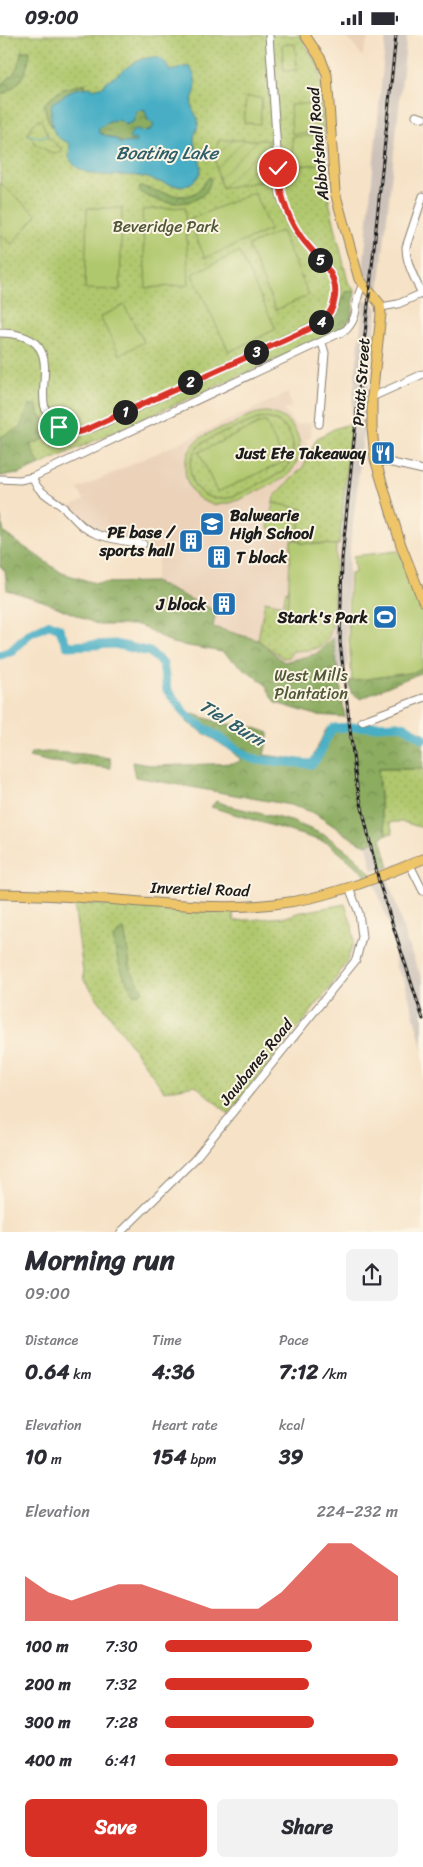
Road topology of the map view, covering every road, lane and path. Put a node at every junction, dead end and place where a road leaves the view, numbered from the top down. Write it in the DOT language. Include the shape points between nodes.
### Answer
graph roads {
  1 [pos="269,35"];
  2 [pos="305,35"];
  3 [pos="423,196"];
  4 [pos="363,285"];
  5 [pos="423,293"];
  6 [pos="381,307"];
  7 [pos="0,333"];
  8 [pos="322,343"];
  9 [pos="423,374"];
  10 [pos="372,397"];
  11 [pos="319,424"];
  12 [pos="375,459"];
  13 [pos="423,471"];
  14 [pos="32,477"];
  15 [pos="0,479"];
  16 [pos="143,543"];
  17 [pos="423,601"];
  18 [pos="423,698"];
  19 [pos="362,721"];
  20 [pos="423,859"];
  21 [pos="410,865"];
  22 [pos="349,887"];
  23 [pos="423,891"];
  24 [pos="0,894"];
  25 [pos="120,1232"];
  1 -- 7 [label="street" via="280,193 299,235 328,268 336,284 332,309 325,319 77,433 65,431 48,415 43,397 43,353 36,343 15,334"];
  2 -- 4 [label="main road, Abbotshall Road" via="327,75 334,192"];
  3 -- 5 [label="street" via="406,252 409,267"];
  4 -- 6 [label="main road, Abbotshall Road"];
  4 -- 8 [label="street" via="354,322"];
  5 -- 6 [label="street" via="398,304"];
  6 -- 10 [label="main road, Pratt Street"];
  8 -- 11 [label="street"];
  8 -- 14 [label="street"];
  9 -- 10 [label="street"];
  10 -- 12 [label="main road, Pratt Street"];
  12 -- 13 [label="street"];
  12 -- 17 [label="main road, Pratt Street" via="401,545"];
  14 -- 15 [label="street"];
  14 -- 16 [label="street" via="43,492 90,531 110,539"];
  18 -- 19 [label="street"];
  20 -- 21 [label="main road, Invertiel Road"];
  21 -- 22 [label="main road, Invertiel Road"];
  21 -- 23 [label="street"];
  22 -- 24 [label="main road, Invertiel Road" via="275,904 225,908"];
  22 -- 25 [label="street, Jawbanes Road" via="359,913 362,937 356,961 194,1160"];
}
